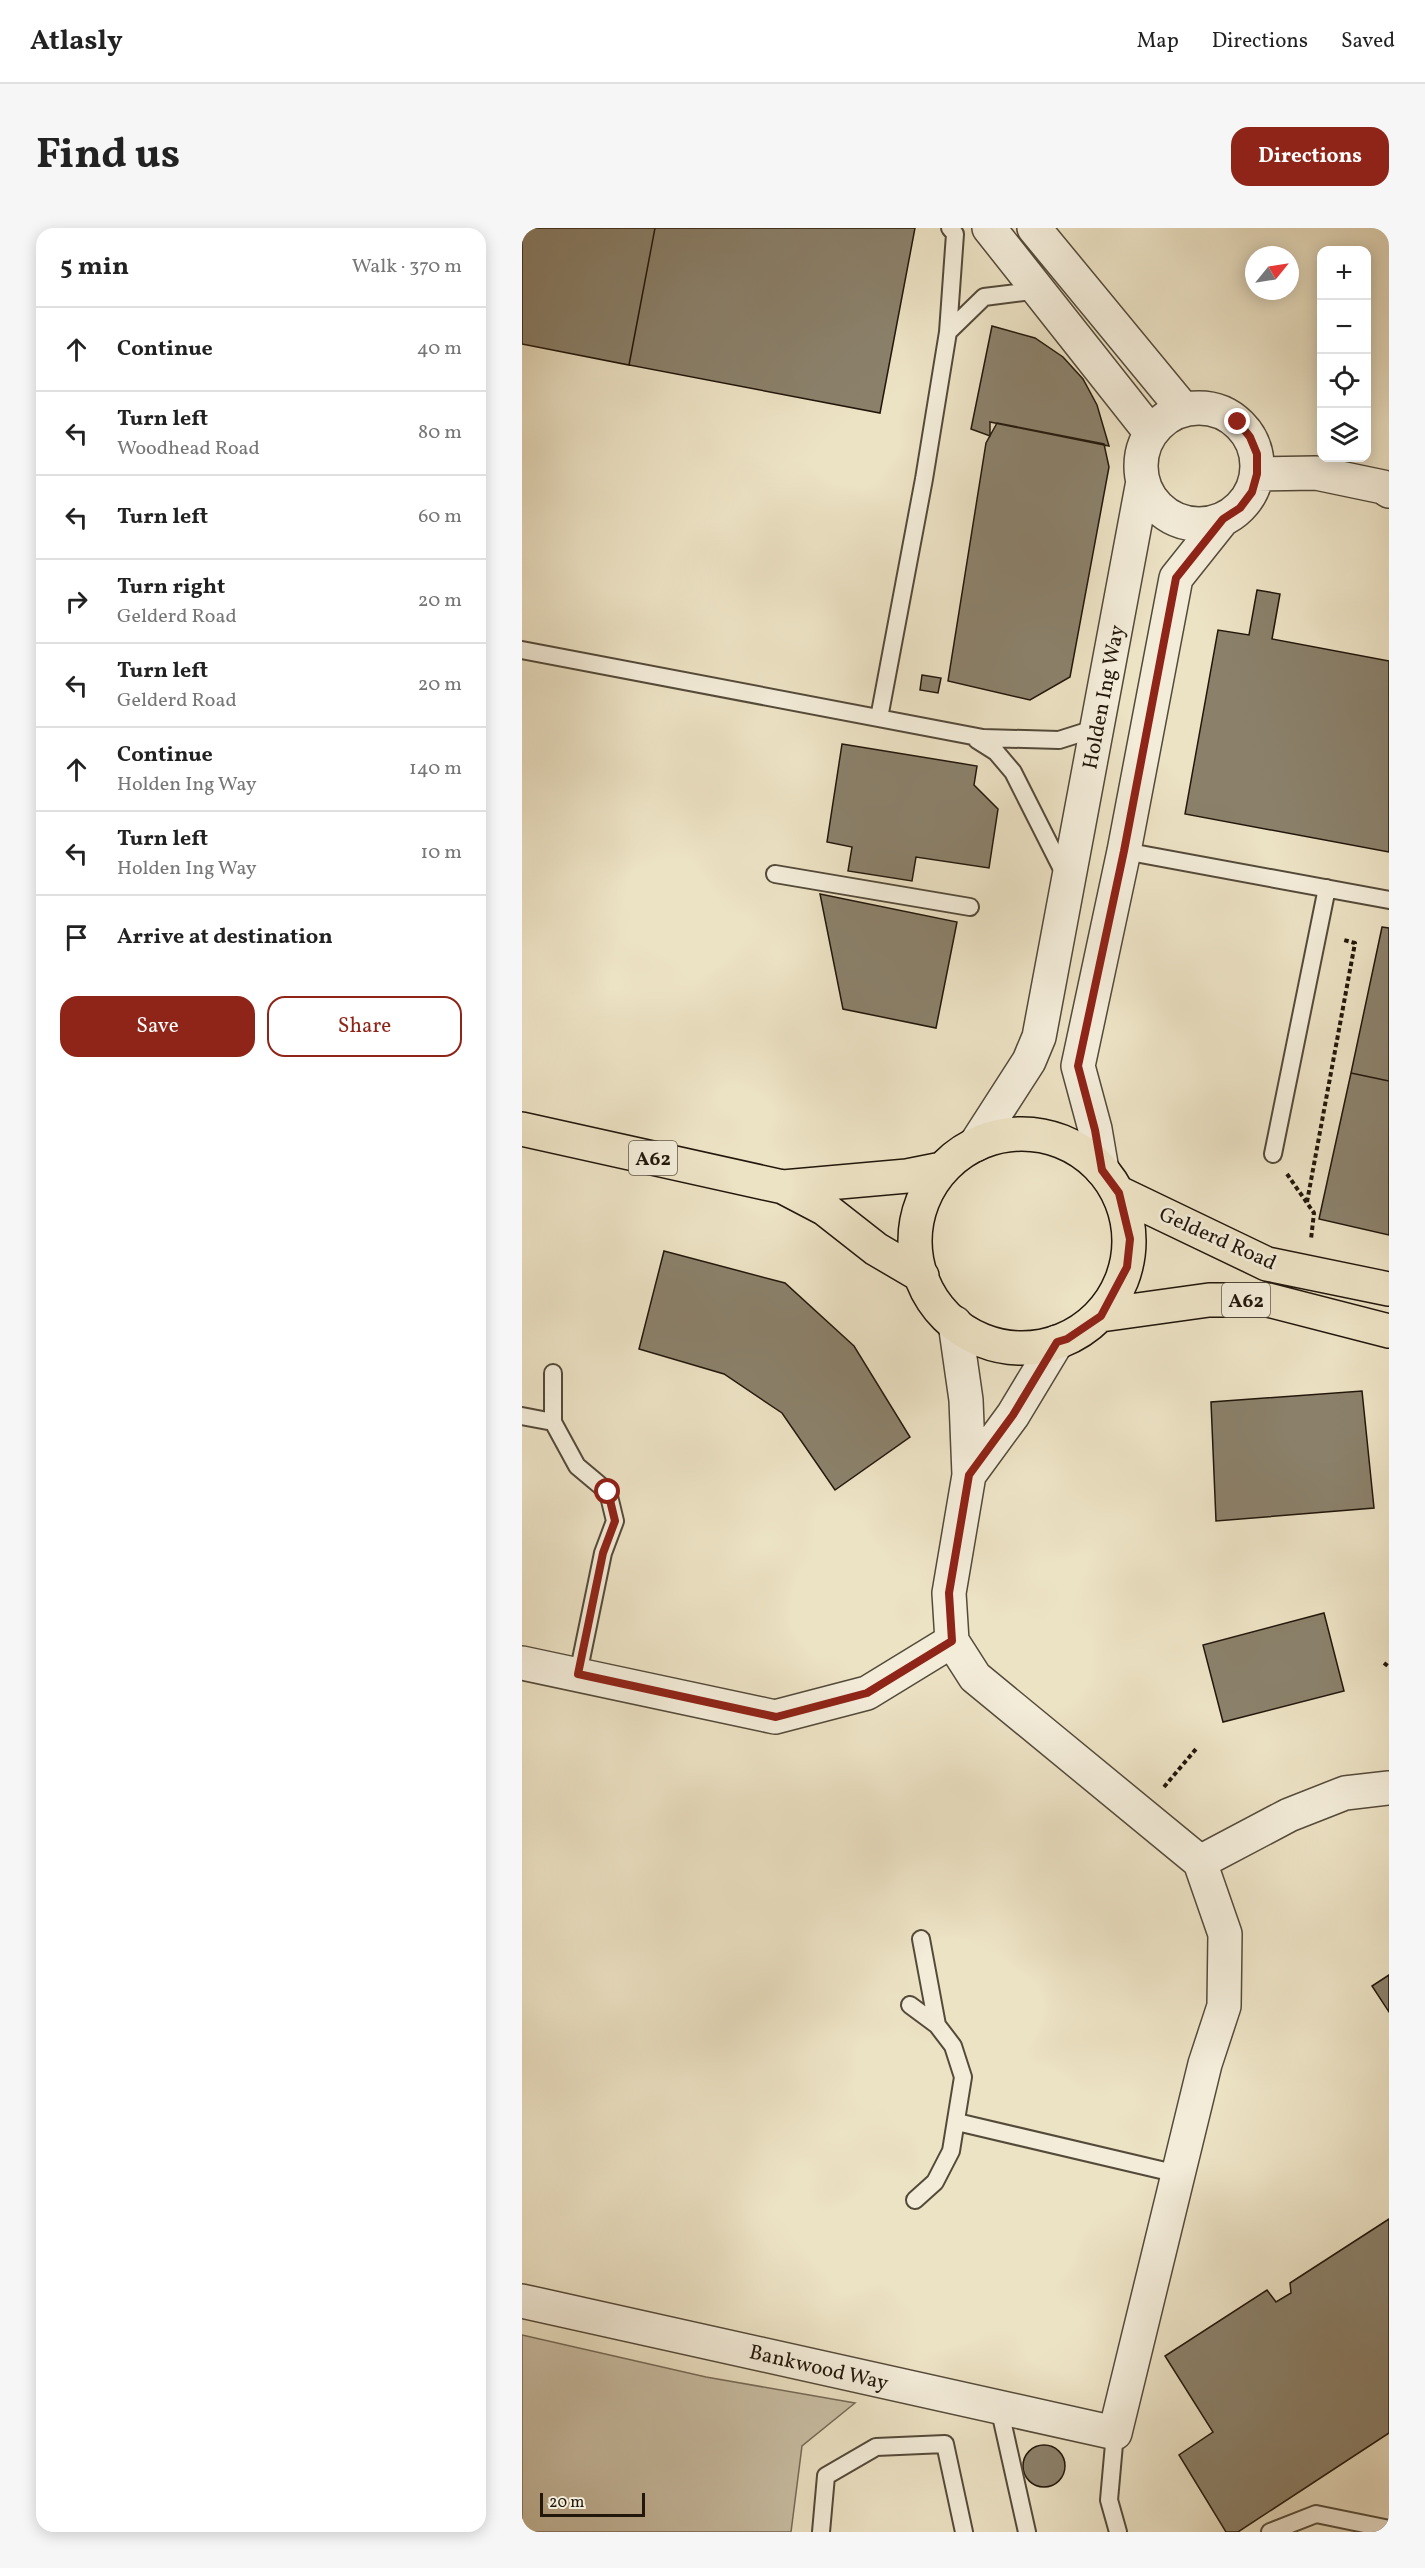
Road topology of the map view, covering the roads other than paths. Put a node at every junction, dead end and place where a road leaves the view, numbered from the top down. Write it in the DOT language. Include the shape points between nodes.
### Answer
graph roads {
  1 [pos="950,228"];
  2 [pos="989,228"];
  3 [pos="1034,228"];
  4 [pos="1040,290"];
  5 [pos="948,332"];
  6 [pos="1184,410"];
  7 [pos="1151,433"];
  8 [pos="1257,474"];
  9 [pos="1143,481"];
  10 [pos="1389,491"];
  11 [pos="1223,519"];
  12 [pos="522,650"];
  13 [pos="879,718"];
  14 [pos="1097,728"];
  15 [pos="977,737"];
  16 [pos="1124,851"];
  17 [pos="775,874"];
  18 [pos="1068,880"];
  19 [pos="1327,888"];
  20 [pos="1389,900"];
  21 [pos="970,907"];
  22 [pos="1062,913"];
  23 [pos="522,1129"];
  24 [pos="975,1145"];
  25 [pos="1273,1154"];
  26 [pos="942,1169"];
  27 [pos="1110,1181"];
  28 [pos="783,1187"];
  29 [pos="922,1276"];
  30 [pos="1389,1289"];
  31 [pos="1101,1316"];
  32 [pos="955,1323"];
  33 [pos="1389,1331"];
  34 [pos="1057,1342"];
  35 [pos="554,1373"];
  36 [pos="522,1416"];
  37 [pos="553,1422"];
  38 [pos="969,1475"];
  39 [pos="952,1641"];
  40 [pos="522,1663"];
  41 [pos="578,1674"];
  42 [pos="1389,1788"];
  43 [pos="1200,1862"];
  44 [pos="921,1939"];
  45 [pos="910,2005"];
  46 [pos="937,2025"];
  47 [pos="957,2122"];
  48 [pos="1178,2174"];
  49 [pos="915,2200"];
  50 [pos="522,2301"];
  51 [pos="999,2407"];
  52 [pos="1115,2433"];
  53 [pos="1389,2529"];
  54 [pos="821,2532"];
  55 [pos="964,2532"];
  56 [pos="1027,2532"];
  57 [pos="1118,2532"];
  58 [pos="1270,2532"];
  1 -- 5 [label="lane" via="955,234"];
  2 -- 4 [label="street"];
  3 -- 6 [label="street"];
  4 -- 5 [label="lane" via="984,297"];
  4 -- 7 [label="street"];
  5 -- 13 [label="lane"];
  6 -- 7 [label="street" via="1165,419"];
  6 -- 8 [label="street" via="1203,408 1238,422 1257,454"];
  7 -- 9 [label="street, Holden Ing Way" via="1141,465"];
  8 -- 10 [label="street" via="1316,473"];
  8 -- 11 [label="street" via="1252,492 1240,508"];
  9 -- 11 [label="street" via="1152,500 1166,514 1184,522 1204,524"];
  9 -- 14 [label="street, Holden Ing Way"];
  11 -- 16 [label="street" via="1176,578"];
  12 -- 13 [label="lane"];
  13 -- 15 [label="lane"];
  14 -- 15 [label="lane" via="1059,740"];
  14 -- 18 [label="street, Holden Ing Way"];
  15 -- 18 [label="lane" via="1013,772"];
  16 -- 19 [label="lane"];
  16 -- 22 [label="street" via="1101,845 1092,849 1081,893"];
  16 -- 27 [label="street" via="1078,1066"];
  17 -- 21 [label="lane"];
  18 -- 22 [label="street, Holden Ing Way"];
  19 -- 20 [label="lane"];
  19 -- 25 [label="lane"];
  22 -- 24 [label="street, Holden Ing Way" via="1039,1037 1029,1061"];
  23 -- 28 [label="main road, Gelderd Road / A62"];
  24 -- 26 [label="main road, Gelderd Road / A62"];
  24 -- 27 [label="main road, Gelderd Road / A62" via="1006,1134 1040,1134 1073,1146"];
  26 -- 28 [label="main road, Gelderd Road / A62" via="907,1176"];
  26 -- 29 [label="main road, Gelderd Road / A62" via="926,1194 917,1220 916,1254"];
  27 -- 30 [label="main road, Gelderd Road / A62" via="1267,1264"];
  27 -- 31 [label="main road, Gelderd Road / A62" via="1130,1239 1127,1267"];
  28 -- 29 [label="main road, Gelderd Road / A62" via="825,1209 876,1249"];
  29 -- 32 [label="main road, Gelderd Road / A62" via="941,1310"];
  31 -- 33 [label="main road, Gelderd Road / A62" via="1209,1300 1268,1300"];
  31 -- 34 [label="main road, Gelderd Road / A62"];
  32 -- 34 [label="main road, Gelderd Road / A62" via="987,1342 1009,1348"];
  32 -- 38 [label="street" via="966,1400"];
  34 -- 38 [label="street" via="1013,1415"];
  35 -- 37 [label="lane"];
  36 -- 37 [label="lane"];
  37 -- 41 [label="lane" via="577,1466 608,1492 615,1521 603,1553"];
  38 -- 39 [label="street" via="949,1593"];
  39 -- 41 [label="street" via="867,1693 776,1717"];
  39 -- 43 [label="street" via="975,1677"];
  40 -- 41 [label="street"];
  42 -- 43 [label="street" via="1345,1793 1289,1815"];
  43 -- 48 [label="street" via="1226,1934 1224,2006 1205,2064"];
  44 -- 46 [label="lane"];
  45 -- 46 [label="lane"];
  46 -- 47 [label="lane" via="953,2046 963,2077"];
  47 -- 48 [label="lane"];
  47 -- 49 [label="lane" via="951,2151 935,2182"];
  48 -- 52 [label="street"];
  50 -- 51 [label="street, Bankwood Way"];
  51 -- 52 [label="street, Bankwood Way"];
  51 -- 56 [label="lane"];
  52 -- 57 [label="lane" via="1109,2500"];
  53 -- 58 [label="lane" via="1316,2514"];
  54 -- 55 [label="lane" via="826,2476 876,2447 945,2444"];
}
